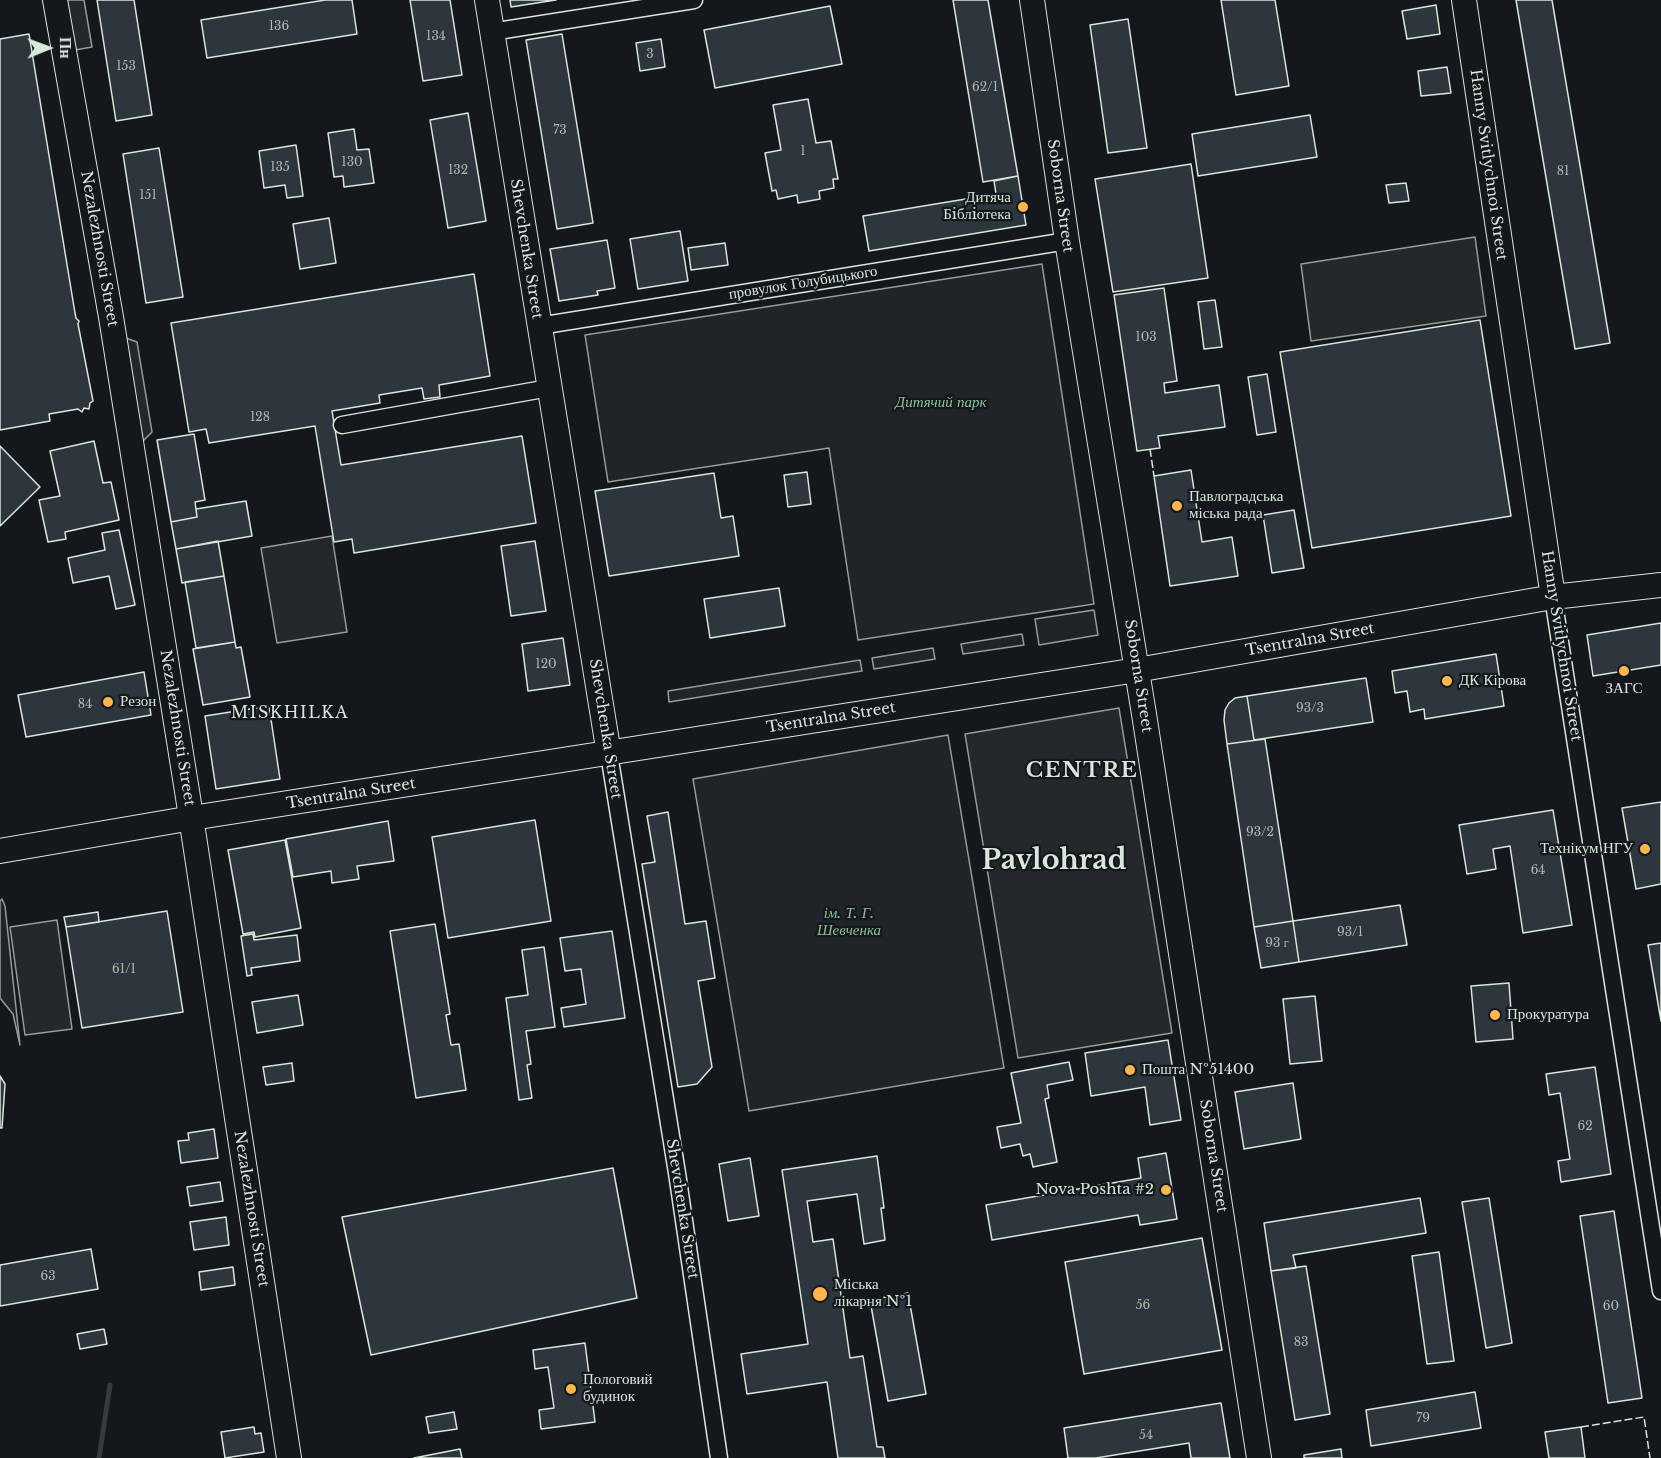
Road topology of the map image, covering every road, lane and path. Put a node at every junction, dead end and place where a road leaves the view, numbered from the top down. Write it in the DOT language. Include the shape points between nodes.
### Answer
graph roads {
  1 [pos="55,0"];
  2 [pos="486,0"];
  3 [pos="694,0"];
  4 [pos="1032,0"];
  5 [pos="1464,0"];
  6 [pos="492,32"];
  7 [pos="1067,241"];
  8 [pos="539,326"];
  9 [pos="549,388"];
  10 [pos="342,425"];
  11 [pos="1661,585"];
  12 [pos="1553,597"];
  13 [pos="1137,670"];
  14 [pos="609,754"];
  15 [pos="192,818"];
  16 [pos="0,851"];
  17 [pos="1661,1291"];
  18 [pos="289,1458"];
  19 [pos="719,1458"];
  20 [pos="1259,1458"];
  1 -- 15 [label="street, Nezalezhnosti Street"];
  2 -- 6 [label="street, Shevchenka Street"];
  3 -- 6 [label="street"];
  4 -- 7 [label="street, Soborna Street"];
  5 -- 12 [label="street, Hanny Svitlychnoi Street"];
  6 -- 8 [label="street, Shevchenka Street"];
  7 -- 8 [label="street, провулок Голубицького"];
  7 -- 13 [label="street, Soborna Street"];
  8 -- 9 [label="street, Shevchenka Street"];
  9 -- 10 [label="street"];
  9 -- 14 [label="street, Shevchenka Street"];
  11 -- 12 [label="street, Tsentralna Street"];
  12 -- 13 [label="street, Tsentralna Street"];
  12 -- 17 [label="street, Hanny Svitlychnoi Street"];
  13 -- 14 [label="street, Tsentralna Street"];
  13 -- 20 [label="street, Soborna Street"];
  14 -- 15 [label="street, Tsentralna Street"];
  14 -- 19 [label="street, Shevchenka Street"];
  15 -- 16 [label="street, Tsentralna Street"];
  15 -- 18 [label="street, Nezalezhnosti Street"];
}
